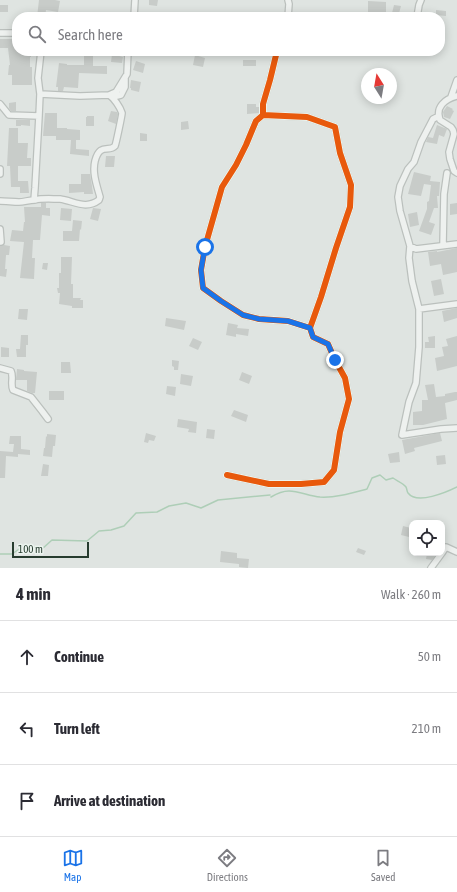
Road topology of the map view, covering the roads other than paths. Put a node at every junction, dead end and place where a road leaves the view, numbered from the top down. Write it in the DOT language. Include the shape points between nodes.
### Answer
graph roads {
  1 [pos="135,0"];
  2 [pos="288,0"];
  3 [pos="421,0"];
  4 [pos="134,12"];
  5 [pos="288,12"];
  6 [pos="418,12"];
  7 [pos="0,33"];
  8 [pos="12,33"];
  9 [pos="40,56"];
  10 [pos="128,56"];
  11 [pos="276,56"];
  12 [pos="457,80"];
  13 [pos="40,94"];
  14 [pos="111,96"];
  15 [pos="454,96"];
  16 [pos="0,104"];
  17 [pos="263,115"];
  18 [pos="39,116"];
  19 [pos="438,116"];
  20 [pos="0,169"];
  21 [pos="447,173"];
  22 [pos="0,174"];
  23 [pos="457,174"];
  24 [pos="34,200"];
  25 [pos="0,201"];
  26 [pos="0,229"];
  27 [pos="1,242"];
  28 [pos="457,244"];
  29 [pos="443,245"];
  30 [pos="410,246"];
  31 [pos="457,304"];
  32 [pos="419,309"];
  33 [pos="310,328"];
  34 [pos="0,368"];
  35 [pos="48,419"];
  36 [pos="457,428"];
  37 [pos="227,475"];
  38 [pos="445,548"];
  39 [pos="457,552"];
  40 [pos="440,556"];
  41 [pos="431,568"];
  1 -- 4 [label="street"];
  2 -- 5 [label="street"];
  3 -- 6 [label="street"];
  7 -- 8 [label="street"];
  9 -- 13 [label="street" via="38,78"];
  10 -- 14 [label="street" via="127,74"];
  11 -- 17 [label="street" via="263,104"];
  12 -- 15 [label="street"];
  13 -- 14 [label="street"];
  13 -- 18 [label="street"];
  14 -- 24 [label="street" via="122,116 114,147 100,150 95,161 94,173 99,200 80,205 60,200"];
  15 -- 19 [label="street" via="441,106"];
  16 -- 18 [label="street" via="9,115"];
  17 -- 33 [label="street" via="307,117 335,126 340,153 351,185 350,207"];
  17 -- 33 [label="street" via="256,121 236,165 222,187 205,247 201,270 203,288 243,315 288,321"];
  18 -- 24 [label="street"];
  19 -- 23 [label="street" via="453,130 449,152"];
  19 -- 30 [label="street" via="433,119 400,186 400,211"];
  20 -- 22 [label="street"];
  21 -- 29 [label="street"];
  24 -- 25 [label="street"];
  26 -- 27 [label="street"];
  28 -- 29 [label="street"];
  29 -- 30 [label="street" via="416,249"];
  30 -- 32 [label="street" via="412,281"];
  31 -- 32 [label="street"];
  32 -- 36 [label="street" via="416,383 402,435 441,428"];
  33 -- 37 [label="street" via="313,337 328,344 345,378 349,399 334,470 324,482 301,484 269,484"];
  34 -- 35 [label="street" via="11,371 13,390 31,397"];
  38 -- 39 [label="street"];
  40 -- 41 [label="street"];
}
